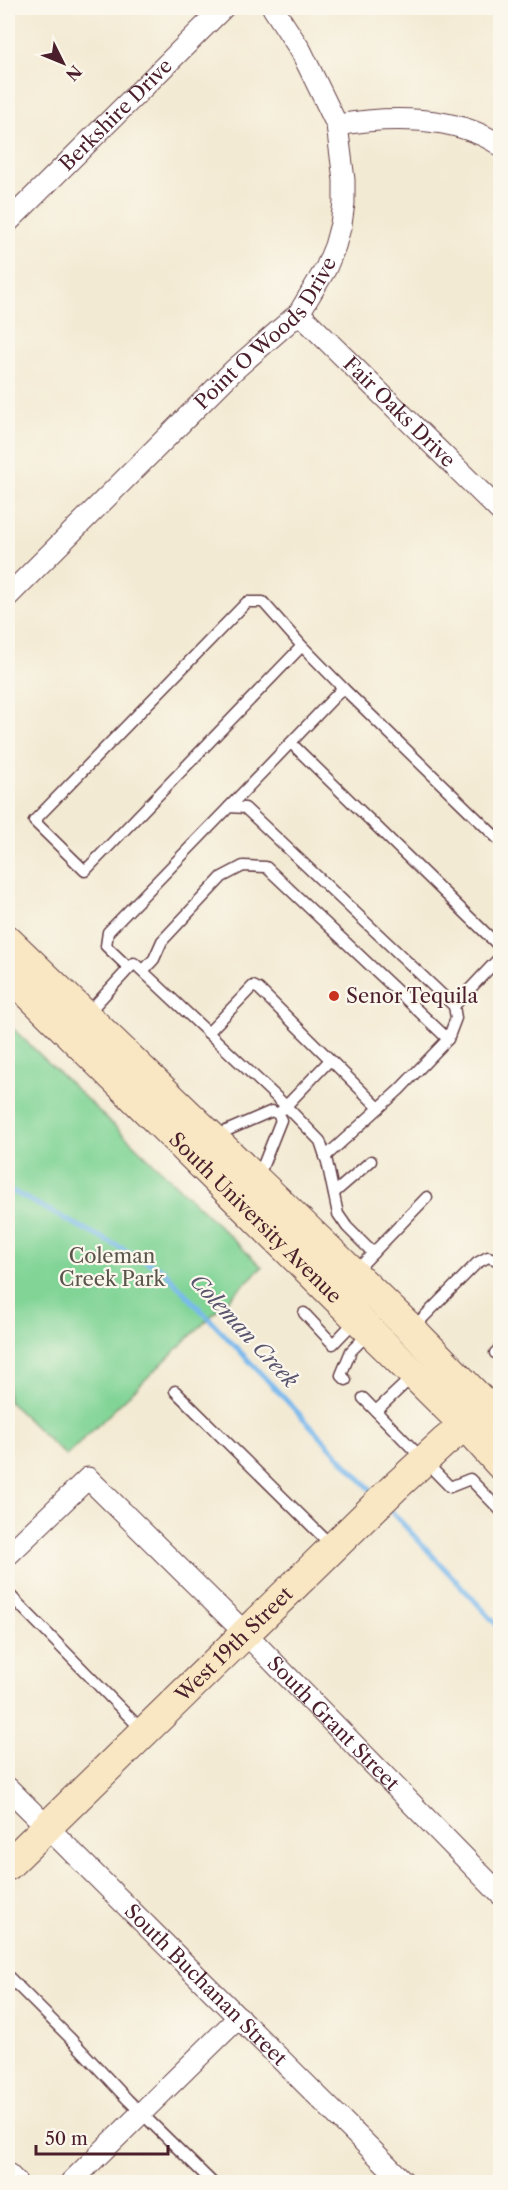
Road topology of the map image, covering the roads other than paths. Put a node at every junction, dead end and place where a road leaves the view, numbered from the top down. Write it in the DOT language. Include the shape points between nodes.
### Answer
graph roads {
  1 [pos="222,8"];
  2 [pos="273,8"];
  3 [pos="337,125"];
  4 [pos="501,145"];
  5 [pos="8,222"];
  6 [pos="298,314"];
  7 [pos="501,511"];
  8 [pos="8,596"];
  9 [pos="302,646"];
  10 [pos="343,688"];
  11 [pos="291,743"];
  12 [pos="229,807"];
  13 [pos="501,841"];
  14 [pos="8,941"];
  15 [pos="501,947"];
  16 [pos="501,957"];
  17 [pos="129,968"];
  18 [pos="143,971"];
  19 [pos="8,973"];
  20 [pos="454,1006"];
  21 [pos="85,1016"];
  22 [pos="208,1033"];
  23 [pos="448,1039"];
  24 [pos="330,1060"];
  25 [pos="379,1108"];
  26 [pos="282,1110"];
  27 [pos="214,1141"];
  28 [pos="325,1157"];
  29 [pos="371,1161"];
  30 [pos="256,1181"];
  31 [pos="334,1193"];
  32 [pos="427,1197"];
  33 [pos="501,1261"];
  34 [pos="363,1263"];
  35 [pos="304,1313"];
  36 [pos="364,1326"];
  37 [pos="412,1330"];
  38 [pos="414,1375"];
  39 [pos="346,1380"];
  40 [pos="175,1391"];
  41 [pos="363,1398"];
  42 [pos="376,1411"];
  43 [pos="488,1413"];
  44 [pos="424,1460"];
  45 [pos="501,1464"];
  46 [pos="501,1510"];
  47 [pos="334,1548"];
  48 [pos="8,1555"];
  49 [pos="8,1593"];
  50 [pos="246,1634"];
  51 [pos="145,1732"];
  52 [pos="8,1788"];
  53 [pos="46,1828"];
  54 [pos="8,1865"];
  55 [pos="501,1894"];
  56 [pos="8,1976"];
  57 [pos="239,2017"];
  58 [pos="142,2112"];
  59 [pos="8,2174"];
  60 [pos="16,2182"];
  61 [pos="71,2182"];
  62 [pos="212,2182"];
  63 [pos="404,2182"];
  1 -- 5 [label="street, Berkshire Drive"];
  2 -- 3 [label="street, Point O Woods Drive" via="301,51"];
  3 -- 4 [label="street" via="368,120 441,123 471,130"];
  3 -- 6 [label="street, Point O Woods Drive" via="344,180 341,224 326,268"];
  6 -- 7 [label="street, Fair Oaks Drive"];
  6 -- 8 [label="street, Point O Woods Drive" via="234,370"];
  9 -- 9 [label="lane" via="85,871 34,821 247,602 262,602"];
  9 -- 10 [label="lane"];
  10 -- 11 [label="lane"];
  10 -- 13 [label="lane"];
  11 -- 12 [label="lane"];
  11 -- 15 [label="lane"];
  12 -- 17 [label="lane" via="108,932 106,946"];
  12 -- 20 [label="lane" via="245,808"];
  14 -- 21 [label="main road, South University Avenue"];
  16 -- 20 [label="lane"];
  17 -- 18 [label="lane" via="134,963"];
  17 -- 21 [label="lane"];
  18 -- 22 [label="lane"];
  18 -- 23 [label="lane" via="162,940 222,877 243,866 266,867"];
  19 -- 36 [label="main road, South University Avenue"];
  20 -- 23 [label="lane" via="456,1018"];
  21 -- 27 [label="main road, South University Avenue"];
  22 -- 24 [label="lane" via="253,986"];
  22 -- 26 [label="lane"];
  23 -- 25 [label="lane"];
  24 -- 25 [label="lane"];
  24 -- 26 [label="lane"];
  25 -- 28 [label="lane"];
  26 -- 27 [label="lane" via="226,1131"];
  26 -- 28 [label="lane" via="320,1142"];
  26 -- 30 [label="lane"];
  27 -- 30 [label="main road, South University Avenue"];
  28 -- 31 [label="lane"];
  29 -- 31 [label="lane"];
  30 -- 34 [label="main road, South University Avenue"];
  31 -- 34 [label="lane" via="338,1214"];
  32 -- 34 [label="lane"];
  33 -- 37 [label="lane" via="488,1257 477,1263"];
  34 -- 37 [label="main road, South University Avenue"];
  35 -- 36 [label="lane" via="333,1344"];
  36 -- 38 [label="main road, South University Avenue"];
  36 -- 39 [label="lane" via="341,1375"];
  37 -- 43 [label="main road, South University Avenue"];
  38 -- 42 [label="lane"];
  38 -- 43 [label="main road, South University Avenue"];
  40 -- 47 [label="lane"];
  41 -- 42 [label="lane"];
  42 -- 44 [label="lane"];
  43 -- 44 [label="main road, West 19th Street"];
  43 -- 45 [label="main road, South University Avenue"];
  44 -- 46 [label="lane" via="450,1487 470,1479"];
  44 -- 47 [label="main road, West 19th Street"];
  47 -- 50 [label="main road, West 19th Street"];
  48 -- 50 [label="street, South Grant Street" via="87,1478"];
  49 -- 51 [label="lane"];
  50 -- 51 [label="main road, West 19th Street"];
  50 -- 55 [label="street, South Grant Street"];
  51 -- 53 [label="main road, West 19th Street"];
  52 -- 53 [label="street, South Buchanan Street"];
  53 -- 54 [label="main road, West 19th Street"];
  53 -- 57 [label="street, South Buchanan Street"];
  56 -- 58 [label="lane"];
  57 -- 58 [label="street"];
  57 -- 63 [label="street, South Buchanan Street"];
  58 -- 61 [label="street"];
  58 -- 62 [label="lane"];
  59 -- 60 [label="street"];
}
